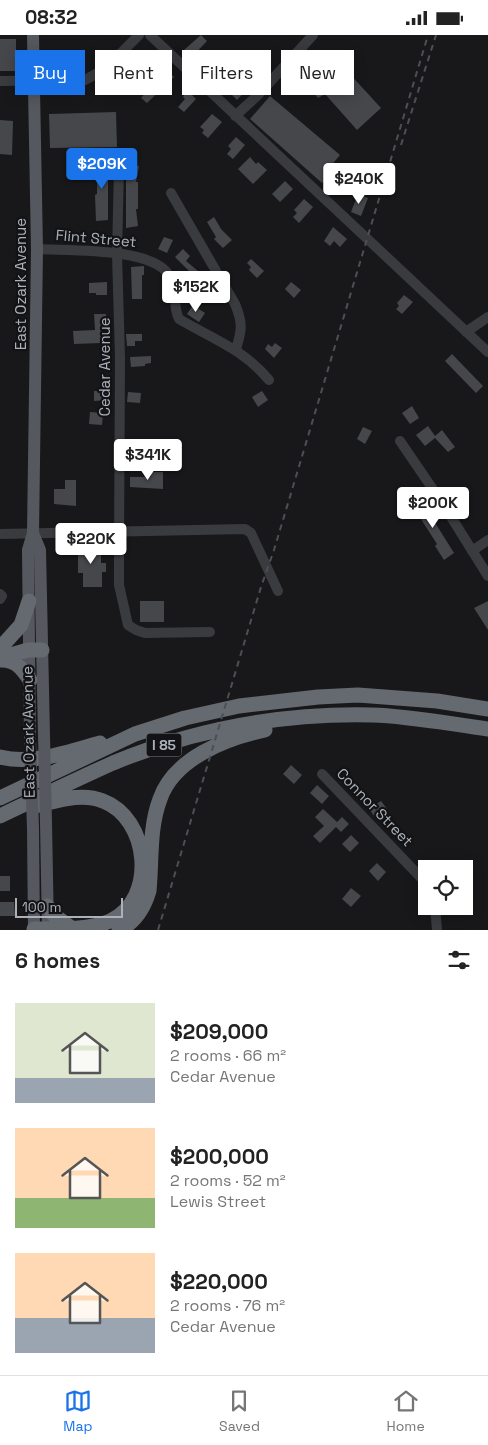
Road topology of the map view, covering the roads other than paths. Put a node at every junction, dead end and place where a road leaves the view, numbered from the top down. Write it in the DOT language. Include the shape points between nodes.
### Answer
graph roads {
  1 [pos="32,35"];
  2 [pos="139,35"];
  3 [pos="150,35"];
  4 [pos="313,35"];
  5 [pos="33,50"];
  6 [pos="85,78"];
  7 [pos="0,81"];
  8 [pos="15,81"];
  9 [pos="34,95"];
  10 [pos="235,117"];
  11 [pos="118,167"];
  12 [pos="171,193"];
  13 [pos="38,249"];
  14 [pos="117,254"];
  15 [pos="488,317"];
  16 [pos="466,332"];
  17 [pos="236,349"];
  18 [pos="488,352"];
  19 [pos="269,380"];
  20 [pos="400,441"];
  21 [pos="118,531"];
  22 [pos="33,533"];
  23 [pos="0,534"];
  24 [pos="488,540"];
  25 [pos="472,551"];
  26 [pos="488,576"];
  27 [pos="278,591"];
  28 [pos="0,594"];
  29 [pos="0,599"];
  30 [pos="29,601"];
  31 [pos="210,632"];
  32 [pos="35,645"];
  33 [pos="1,653"];
  34 [pos="30,680"];
  35 [pos="488,709"];
  36 [pos="327,715"];
  37 [pos="488,729"];
  38 [pos="135,735"];
  39 [pos="0,757"];
  40 [pos="322,774"];
  41 [pos="0,798"];
  42 [pos="6,813"];
  43 [pos="418,875"];
  44 [pos="47,906"];
  45 [pos="436,915"];
  46 [pos="70,927"];
  47 [pos="41,929"];
  48 [pos="119,930"];
  49 [pos="437,930"];
  1 -- 5 [label="main road, East Ozark Avenue"];
  2 -- 6 [label="street" via="114,61 96,75"];
  3 -- 10 [label="street"];
  4 -- 10 [label="street"];
  7 -- 8 [label="street"];
  9 -- 13 [label="main road, East Ozark Avenue"];
  10 -- 16 [label="street"];
  11 -- 14 [label="street, Cedar Avenue"];
  12 -- 17 [label="street" via="238,311 242,330"];
  13 -- 14 [label="street, Flint Street"];
  13 -- 22 [label="main road, East Ozark Avenue"];
  14 -- 17 [label="street, Flint Street" via="140,257 162,267 174,287 174,311 179,319"];
  14 -- 21 [label="street, Cedar Avenue" via="120,357"];
  15 -- 16 [label="street"];
  16 -- 18 [label="street"];
  17 -- 19 [label="street, Flint Street"];
  20 -- 25 [label="street"];
  21 -- 22 [label="street"];
  21 -- 27 [label="street" via="245,529 251,533"];
  21 -- 31 [label="street, Cedar Avenue" via="119,585 128,625 145,633"];
  22 -- 23 [label="street"];
  22 -- 30 [label="main road, East Ozark Avenue" via="28,549"];
  22 -- 32 [label="main road, East Ozark Avenue" via="40,550"];
  24 -- 25 [label="street"];
  25 -- 26 [label="street"];
  28 -- 29 [label="street"];
  30 -- 32 [label="main road, East Ozark Avenue"];
  30 -- 33 [label="highway" via="21,625"];
  32 -- 33 [label="highway"];
  32 -- 34 [label="main road, East Ozark Avenue"];
  32 -- 44 [label="main road, East Ozark Avenue, bridge" via="44,736"];
  33 -- 34 [label="highway" via="6,660 17,664"];
  34 -- 47 [label="main road, East Ozark Avenue, bridge" via="32,828"];
  35 -- 38 [label="highway, I 85" via="396,697 318,697 239,706 185,718"];
  36 -- 37 [label="highway, I 85" via="397,717"];
  36 -- 42 [label="highway, I 85" via="240,725 162,745 114,763"];
  36 -- 48 [label="highway" via="248,733 207,748 170,779 159,799 154,822 146,902 133,921"];
  38 -- 39 [label="highway" via="38,758 11,760"];
  38 -- 41 [label="highway, I 85"];
  40 -- 43 [label="street, Connor Street"];
  42 -- 46 [label="highway" via="90,797 112,805 134,831 142,864 134,898 120,915 110,921"];
  44 -- 46 [label="highway"];
  44 -- 47 [label="main road, East Ozark Avenue"];
  45 -- 49 [label="street"];
  46 -- 47 [label="highway"];
}
